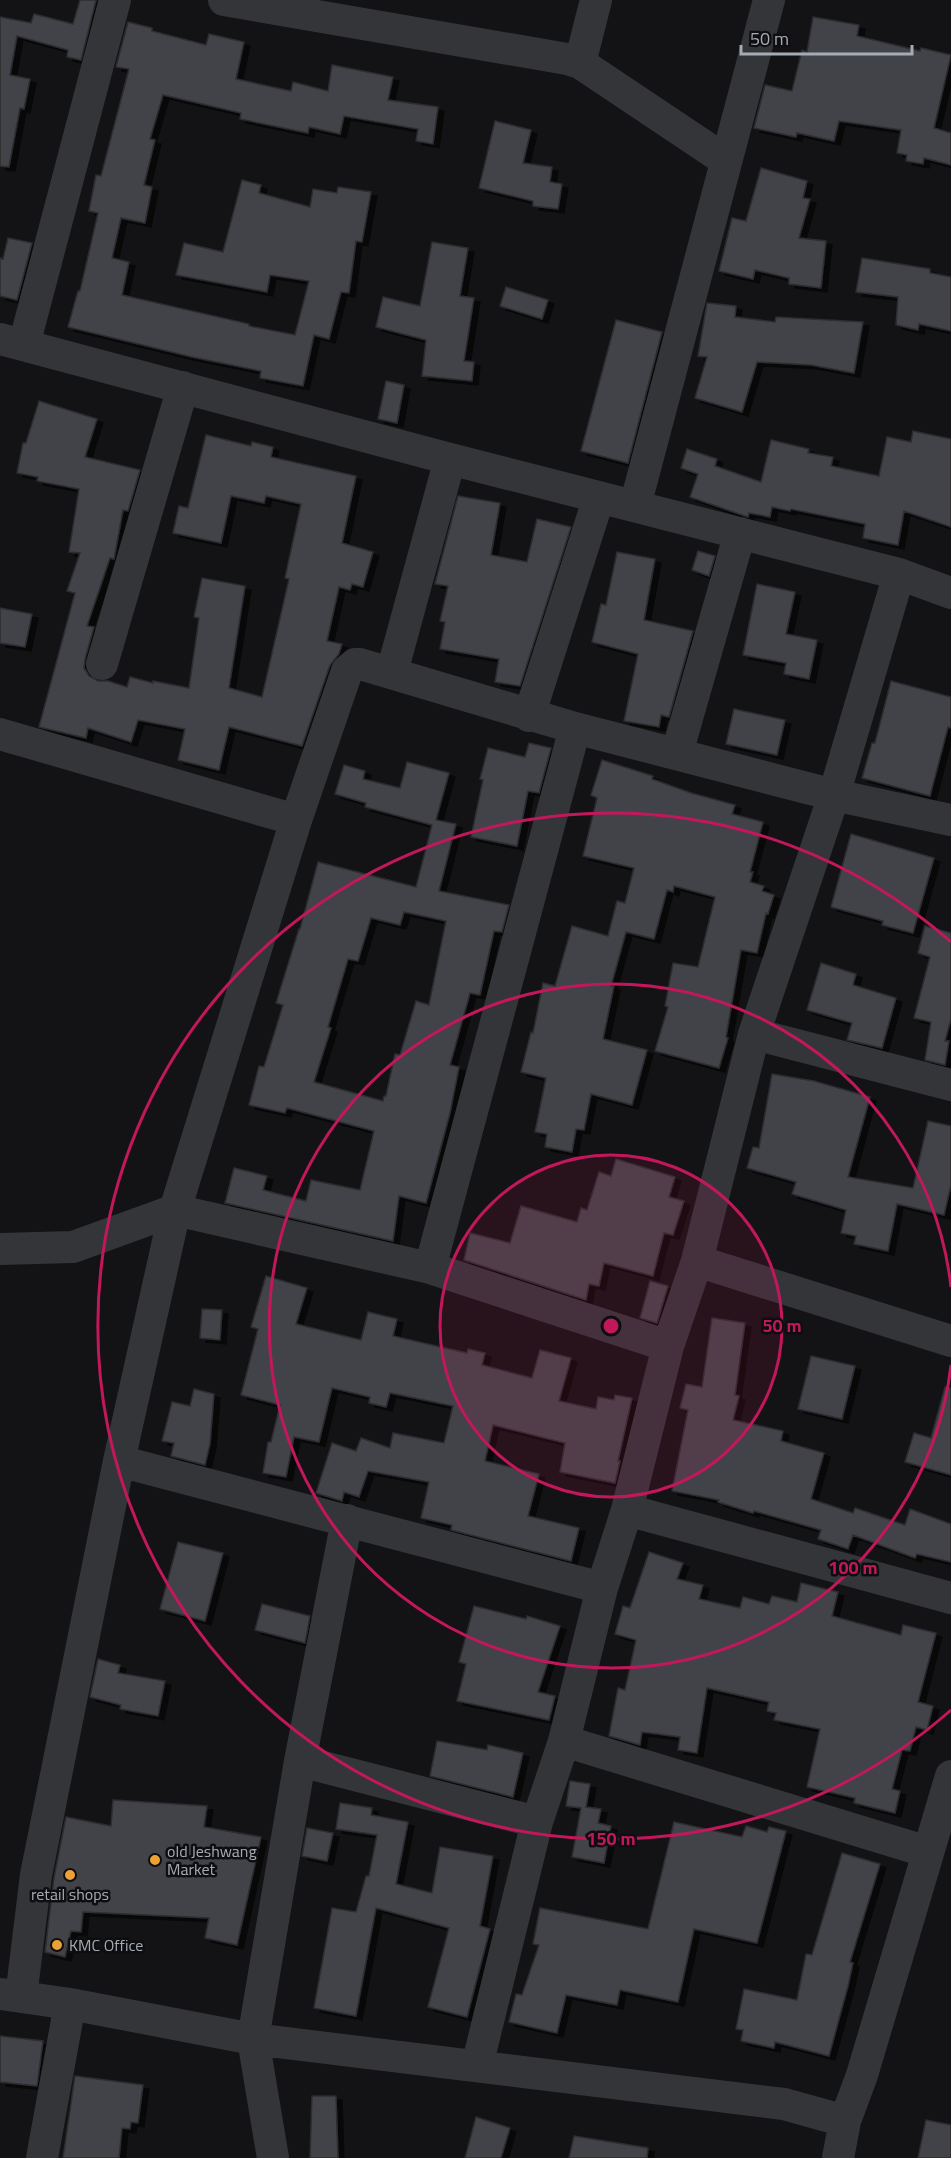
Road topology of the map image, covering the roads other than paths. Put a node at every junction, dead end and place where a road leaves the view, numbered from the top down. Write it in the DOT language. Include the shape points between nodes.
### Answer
graph roads {
  1 [pos="116,0"];
  2 [pos="224,0"];
  3 [pos="596,0"];
  4 [pos="769,0"];
  5 [pos="580,63"];
  6 [pos="725,160"];
  7 [pos="12,342"];
  8 [pos="183,387"];
  9 [pos="450,459"];
  10 [pos="599,496"];
  11 [pos="635,506"];
  12 [pos="740,533"];
  13 [pos="899,574"];
  14 [pos="951,593"];
  15 [pos="102,664"];
  16 [pos="392,672"];
  17 [pos="530,716"];
  18 [pos="575,728"];
  19 [pos="0,734"];
  20 [pos="677,753"];
  21 [pos="834,795"];
  22 [pos="296,820"];
  23 [pos="951,820"];
  24 [pos="754,1034"];
  25 [pos="951,1085"];
  26 [pos="175,1210"];
  27 [pos="0,1249"];
  28 [pos="697,1261"];
  29 [pos="430,1268"];
  30 [pos="951,1341"];
  31 [pos="668,1346"];
  32 [pos="119,1461"];
  33 [pos="627,1510"];
  34 [pos="347,1520"];
  35 [pos="602,1588"];
  36 [pos="951,1598"];
  37 [pos="564,1741"];
  38 [pos="300,1761"];
  39 [pos="951,1776"];
  40 [pos="537,1822"];
  41 [pos="928,1852"];
  42 [pos="10,1996"];
  43 [pos="70,2004"];
  44 [pos="252,2038"];
  45 [pos="477,2066"];
  46 [pos="845,2121"];
  47 [pos="42,2158"];
  48 [pos="273,2158"];
  49 [pos="838,2158"];
  1 -- 7 [label="street"];
  2 -- 5 [label="street"];
  3 -- 5 [label="street"];
  4 -- 6 [label="street"];
  5 -- 6 [label="street"];
  6 -- 11 [label="street"];
  7 -- 8 [label="street"];
  8 -- 9 [label="street"];
  8 -- 15 [label="street"];
  9 -- 10 [label="street"];
  9 -- 16 [label="street"];
  10 -- 11 [label="street"];
  10 -- 17 [label="street"];
  11 -- 12 [label="street"];
  12 -- 13 [label="street"];
  12 -- 20 [label="street"];
  13 -- 14 [label="street"];
  13 -- 21 [label="street"];
  16 -- 17 [label="street"];
  16 -- 22 [label="street" via="360,664 347,671"];
  17 -- 18 [label="street"];
  18 -- 20 [label="street"];
  18 -- 29 [label="street"];
  19 -- 22 [label="street"];
  20 -- 21 [label="street"];
  21 -- 23 [label="street"];
  21 -- 24 [label="street"];
  22 -- 26 [label="street"];
  24 -- 25 [label="street"];
  24 -- 28 [label="street"];
  26 -- 27 [label="street" via="73,1247"];
  26 -- 29 [label="street"];
  26 -- 32 [label="street"];
  28 -- 30 [label="street"];
  28 -- 31 [label="street"];
  29 -- 31 [label="street"];
  31 -- 33 [label="street"];
  32 -- 34 [label="street"];
  32 -- 42 [label="street"];
  33 -- 35 [label="street"];
  33 -- 36 [label="street"];
  34 -- 35 [label="street"];
  34 -- 38 [label="street"];
  35 -- 37 [label="street"];
  37 -- 40 [label="street"];
  37 -- 41 [label="street"];
  38 -- 40 [label="street"];
  38 -- 44 [label="street"];
  39 -- 41 [label="street"];
  40 -- 45 [label="street"];
  41 -- 46 [label="street"];
  42 -- 43 [label="street"];
  43 -- 44 [label="street"];
  43 -- 47 [label="street"];
  44 -- 45 [label="street"];
  44 -- 48 [label="street"];
  45 -- 46 [label="street" via="784,2104"];
  46 -- 49 [label="street"];
}
